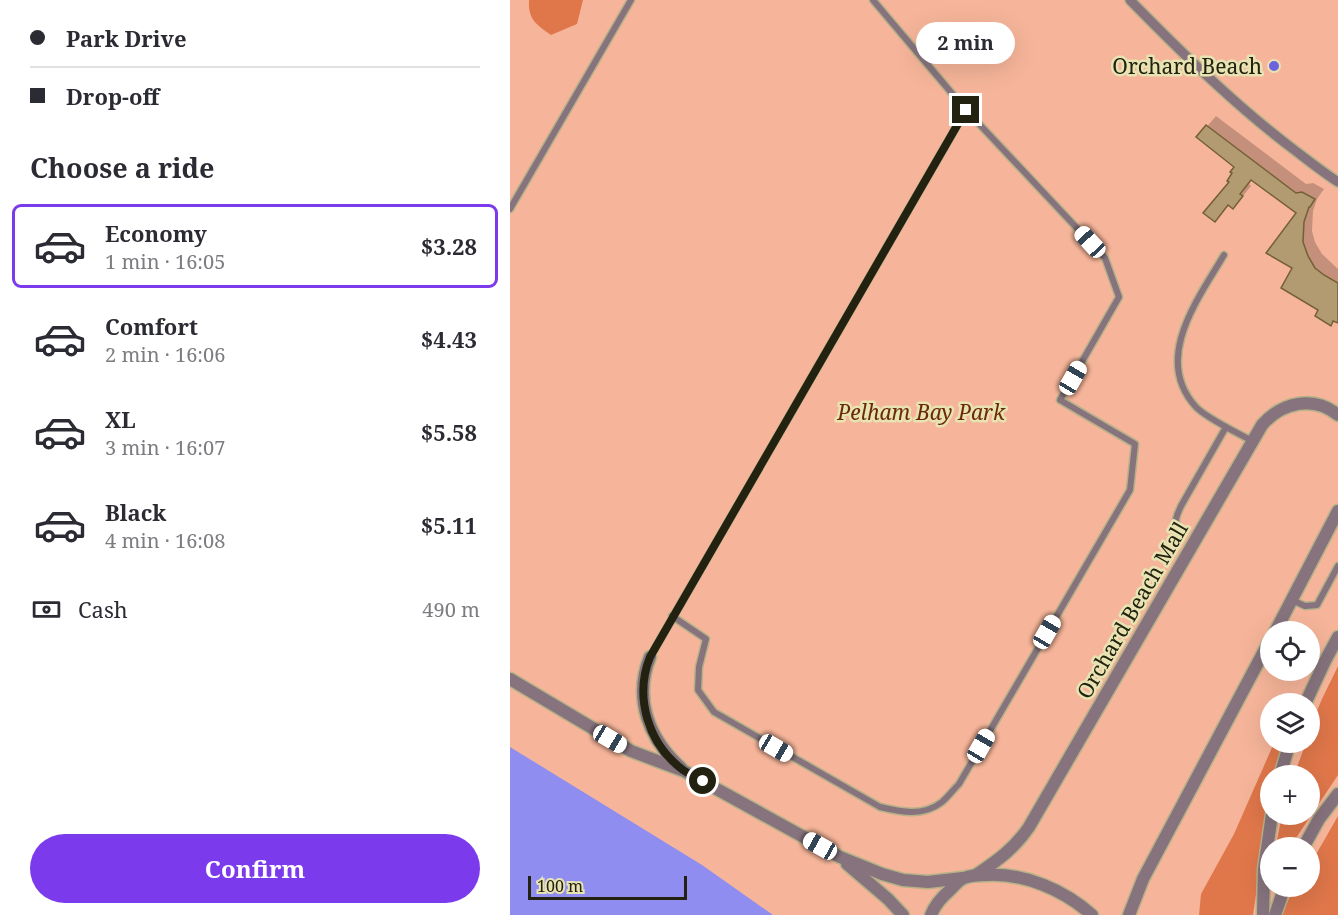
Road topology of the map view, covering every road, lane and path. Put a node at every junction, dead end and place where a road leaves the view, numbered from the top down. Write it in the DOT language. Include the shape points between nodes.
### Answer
graph roads {
  1 [pos="631,0"];
  2 [pos="873,0"];
  3 [pos="1130,0"];
  4 [pos="966,110"];
  5 [pos="1338,182"];
  6 [pos="510,208"];
  7 [pos="1224,255"];
  8 [pos="1338,415"];
  9 [pos="1226,427"];
  10 [pos="1252,441"];
  11 [pos="1338,511"];
  12 [pos="1181,531"];
  13 [pos="1338,566"];
  14 [pos="1292,600"];
  15 [pos="672,616"];
  16 [pos="1281,621"];
  17 [pos="1338,638"];
  18 [pos="650,657"];
  19 [pos="1260,659"];
  20 [pos="510,679"];
  21 [pos="1310,693"];
  22 [pos="684,771"];
  23 [pos="1338,794"];
  24 [pos="1270,825"];
  25 [pos="1309,837"];
  26 [pos="840,857"];
  27 [pos="976,875"];
  28 [pos="963,878"];
  29 [pos="1281,897"];
  30 [pos="903,915"];
  31 [pos="931,915"];
  32 [pos="1092,915"];
  33 [pos="1129,915"];
  34 [pos="1263,915"];
  35 [pos="1275,915"];
  1 -- 6 [label="lane"];
  2 -- 4 [label="lane"];
  3 -- 5 [label="street" via="1233,100"];
  4 -- 15 [label="lane"];
  4 -- 15 [label="lane" via="1105,258 1119,297 1060,400 1135,444 1130,490 969,768 940,803 923,811 901,813 880,807 714,712 698,690 706,639"];
  7 -- 9 [label="lane" via="1182,335 1178,370 1180,382 1197,409"];
  8 -- 10 [label="street, Orchard Beach Mall" via="1317,404 1288,406 1269,417"];
  9 -- 10 [label="lane"];
  9 -- 12 [label="lane" via="1181,506 1176,518"];
  10 -- 27 [label="street, Orchard Beach Mall" via="1029,827 1007,853"];
  11 -- 14 [label="street"];
  13 -- 14 [label="lane" via="1317,605 1305,606"];
  14 -- 16 [label="street"];
  15 -- 18 [label="lane"];
  17 -- 21 [label="street"];
  18 -- 22 [label="street" via="643,693 646,715 663,750"];
  19 -- 33 [label="street" via="1143,879"];
  20 -- 22 [label="street" via="631,751"];
  22 -- 26 [label="street"];
  23 -- 25 [label="street"];
  24 -- 34 [label="street"];
  26 -- 28 [label="street" via="903,880"];
  26 -- 30 [label="street"];
  27 -- 28 [label="street"];
  27 -- 32 [label="street" via="1002,875 1036,882 1058,891"];
  28 -- 31 [label="street" via="942,897"];
  29 -- 35 [label="street"];
}
